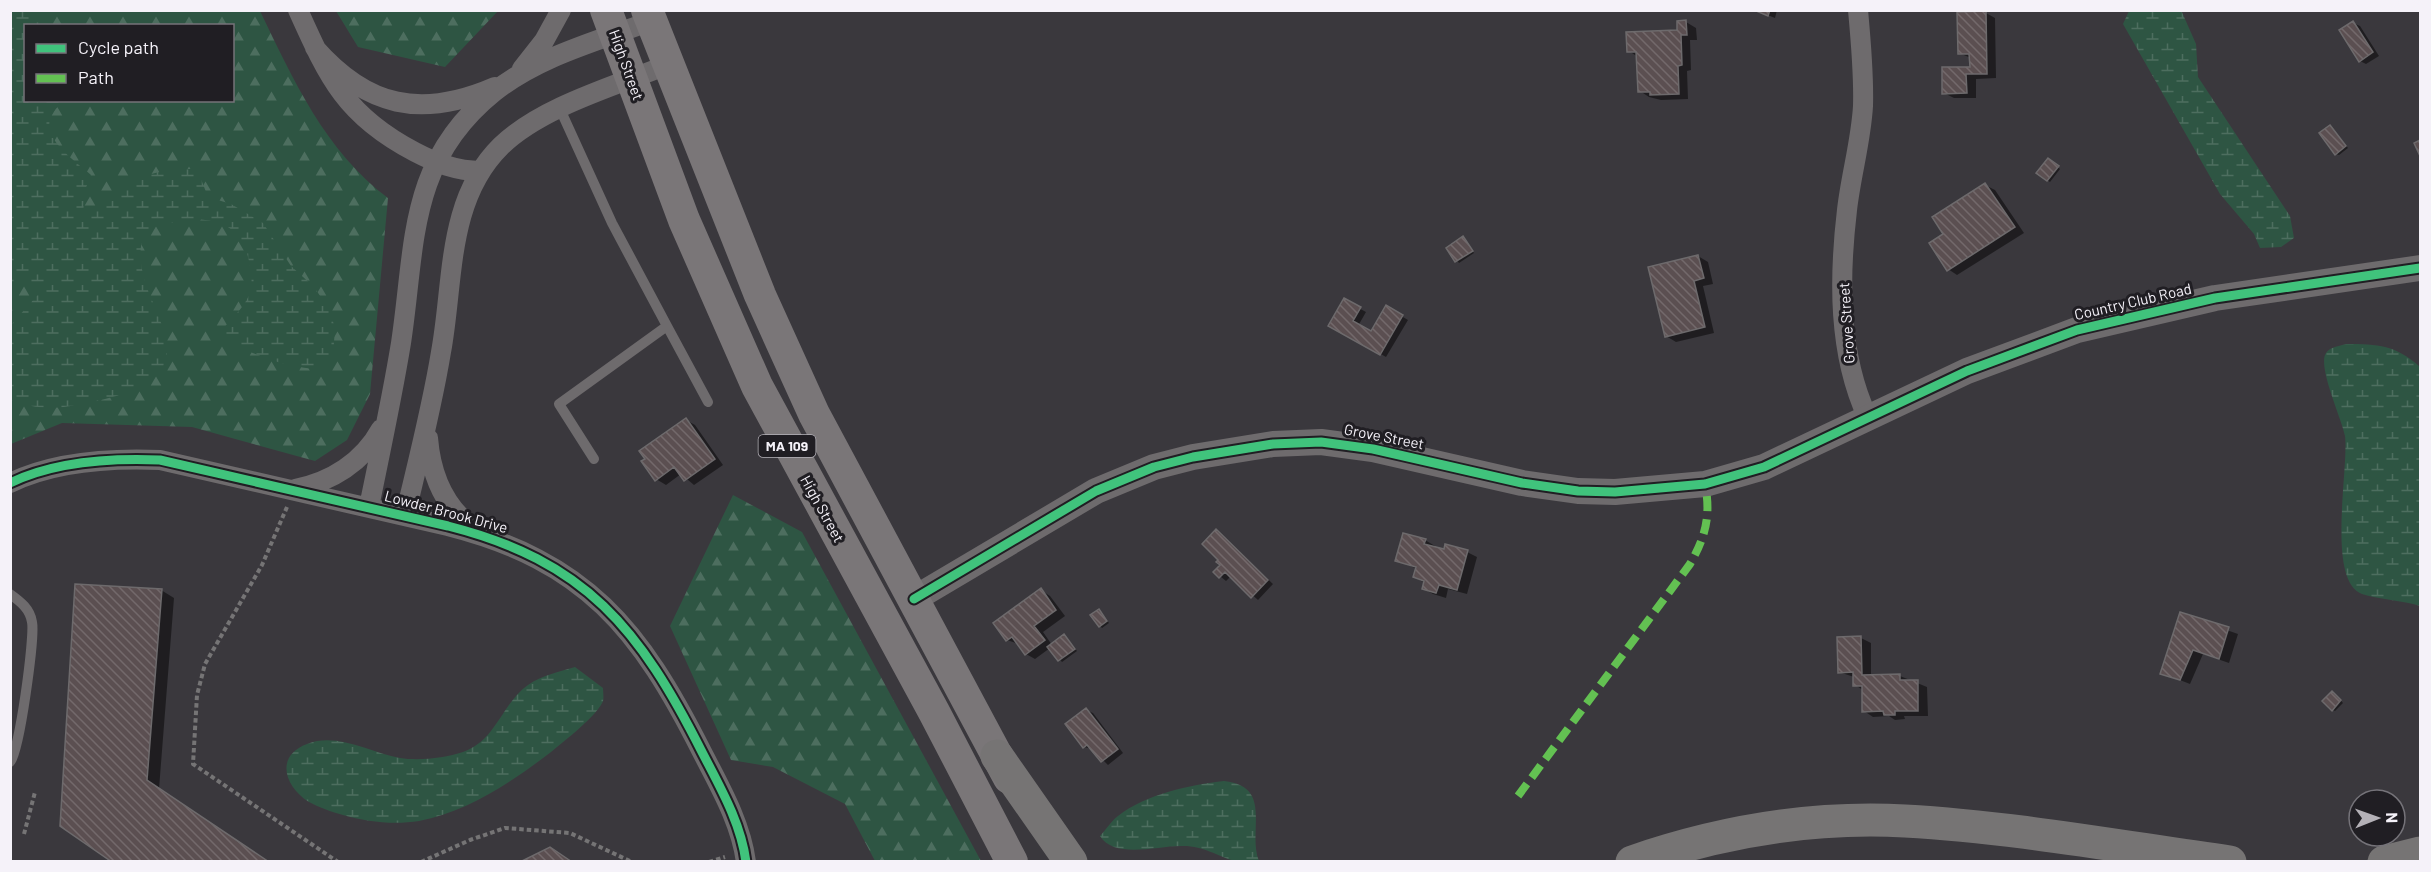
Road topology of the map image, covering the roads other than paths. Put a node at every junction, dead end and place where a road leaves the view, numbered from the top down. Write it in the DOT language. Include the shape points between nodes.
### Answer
graph roads {
  1 [pos="298,10"];
  2 [pos="561,10"];
  3 [pos="1858,10"];
  4 [pos="649,16"];
  5 [pos="610,22"];
  6 [pos="315,48"];
  7 [pos="667,64"];
  8 [pos="631,80"];
  9 [pos="508,82"];
  10 [pos="560,109"];
  11 [pos="436,163"];
  12 [pos="481,171"];
  13 [pos="2421,268"];
  14 [pos="668,326"];
  15 [pos="708,402"];
  16 [pos="390,407"];
  17 [pos="1867,416"];
  18 [pos="428,418"];
  19 [pos="594,459"];
  20 [pos="10,483"];
  21 [pos="293,489"];
  22 [pos="369,507"];
  23 [pos="405,516"];
  24 [pos="483,535"];
  25 [pos="10,594"];
  26 [pos="914,599"];
  27 [pos="997,756"];
  28 [pos="10,762"];
  29 [pos="2421,853"];
  30 [pos="746,861"];
  31 [pos="1012,861"];
  32 [pos="1052,861"];
  33 [pos="1071,861"];
  34 [pos="1632,861"];
  35 [pos="2230,861"];
  36 [pos="2384,861"];
  1 -- 6 [label="street"];
  2 -- 9 [label="street" via="544,41"];
  3 -- 17 [label="street, Grove Street" via="1864,62 1863,108 1847,210 1843,289 1850,369"];
  4 -- 5 [label="street, Lowder Brook Drive"];
  4 -- 7 [label="main road, MA 109"];
  5 -- 8 [label="main road, High Street / MA 109"];
  5 -- 9 [label="street, Lowder Brook Drive"];
  6 -- 9 [label="street" via="360,89 403,103 447,102"];
  6 -- 11 [label="street" via="360,116 387,137"];
  7 -- 8 [label="street, Lowder Brook Drive"];
  7 -- 26 [label="main road, MA 109" via="778,337 837,459"];
  8 -- 10 [label="street, Lowder Brook Drive"];
  8 -- 31 [label="main road, High Street / MA 109" via="688,231 757,386"];
  9 -- 11 [label="street, Lowder Brook Drive" via="466,120"];
  10 -- 12 [label="street, Lowder Brook Drive" via="514,135"];
  10 -- 14 [label="lane" via="612,223"];
  11 -- 12 [label="street"];
  11 -- 16 [label="street, Lowder Brook Drive" via="421,200 412,239"];
  12 -- 18 [label="street, Lowder Brook Drive" via="459,222"];
  13 -- 17 [label="street, Country Club Road" via="2215,298 2077,330 1967,371"];
  14 -- 15 [label="lane"];
  14 -- 19 [label="lane" via="558,404"];
  16 -- 21 [label="street" via="376,436 356,461 325,480"];
  16 -- 22 [label="street, Lowder Brook Drive"];
  17 -- 26 [label="street, Grove Street" via="1764,467 1720,481 1625,492 1542,486 1338,443 1290,443 1193,457 1154,467 1096,491"];
  18 -- 23 [label="street, Lowder Brook Drive"];
  18 -- 24 [label="street" via="429,454 438,484 460,518"];
  20 -- 21 [label="street, Lowder Brook Drive" via="65,466 123,458 179,463"];
  21 -- 22 [label="street, Lowder Brook Drive"];
  22 -- 23 [label="street, Lowder Brook Drive"];
  23 -- 24 [label="street, Lowder Brook Drive"];
  24 -- 30 [label="street, Lowder Brook Drive" via="546,563 585,590 638,643 679,706 724,796"];
  25 -- 28 [label="lane" via="26,605 33,623 21,734"];
  26 -- 27 [label="main road, MA 109"];
  27 -- 32 [label="main road, MA 109"];
  27 -- 33 [label="highway"];
  29 -- 36 [label="highway"];
  34 -- 35 [label="highway" via="1748,831 1796,824 1903,821"];
}
